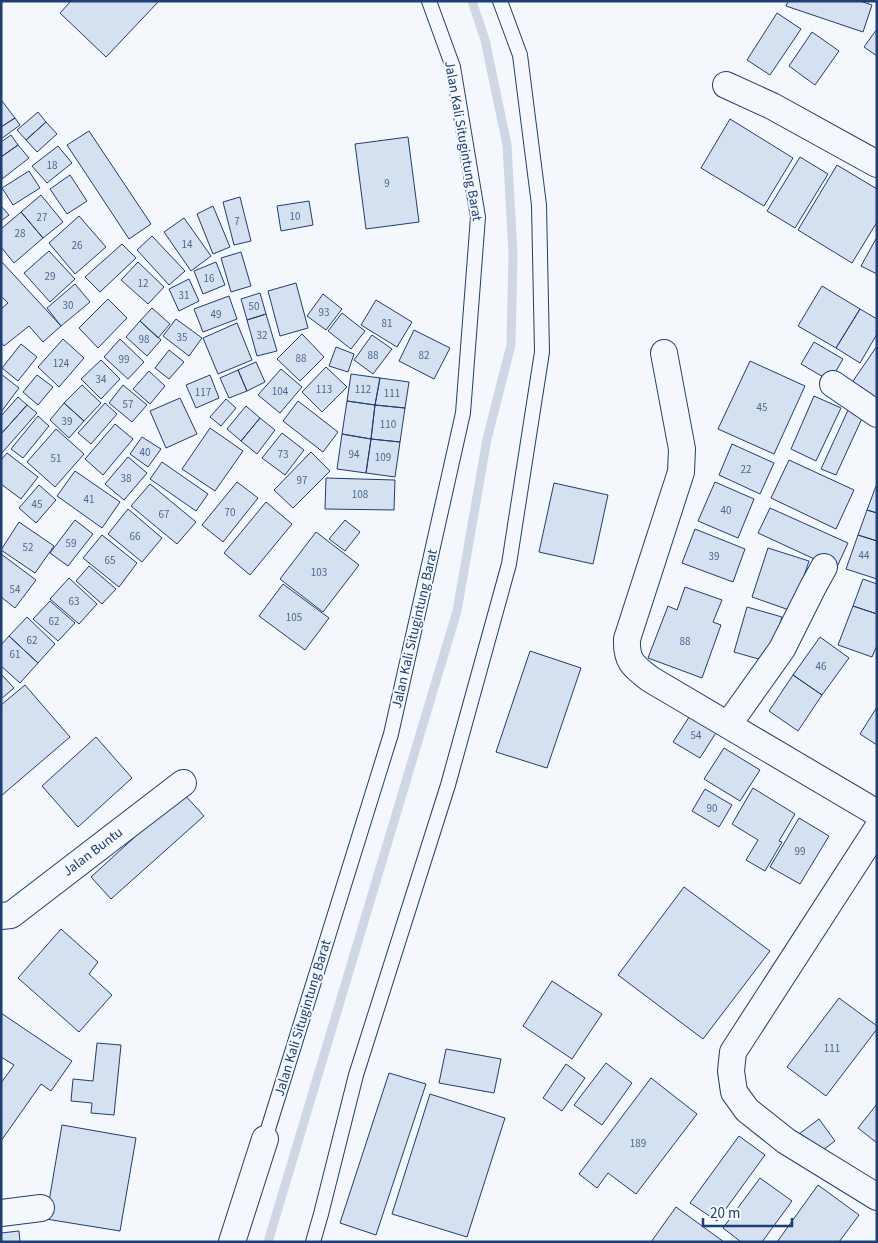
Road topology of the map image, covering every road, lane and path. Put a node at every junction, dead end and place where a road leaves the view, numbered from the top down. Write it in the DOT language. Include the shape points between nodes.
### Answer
graph roads {
  1 [pos="429,1"];
  2 [pos="500,1"];
  3 [pos="726,85"];
  4 [pos="877,164"];
  5 [pos="664,353"];
  6 [pos="833,384"];
  7 [pos="877,414"];
  8 [pos="824,568"];
  9 [pos="728,725"];
  10 [pos="183,783"];
  11 [pos="877,814"];
  12 [pos="877,828"];
  13 [pos="1,916"];
  14 [pos="265,1139"];
  15 [pos="877,1197"];
  16 [pos="41,1208"];
  17 [pos="1,1212"];
  18 [pos="232,1242"];
  19 [pos="312,1242"];
  1 -- 14 [label="lane, Jalan Kali Situgintung Barat" via="453,68 478,217 462,413 391,734"];
  2 -- 19 [label="lane" via="520,55 538,205 542,352 509,564 448,785 356,1075"];
  3 -- 4 [label="street" via="772,106"];
  5 -- 9 [label="street" via="682,449 681,472 627,639 626,654 634,667 650,679"];
  6 -- 7 [label="street"];
  8 -- 9 [label="street" via="782,649"];
  9 -- 11 [label="street"];
  10 -- 13 [label="street, Jalan Buntu" via="11,915"];
  12 -- 15 [label="street" via="733,1052 731,1071 734,1092 747,1110 786,1141"];
  14 -- 18 [label="street, Jalan Kali Situgintung Barat"];
  16 -- 17 [label="street"];
}
